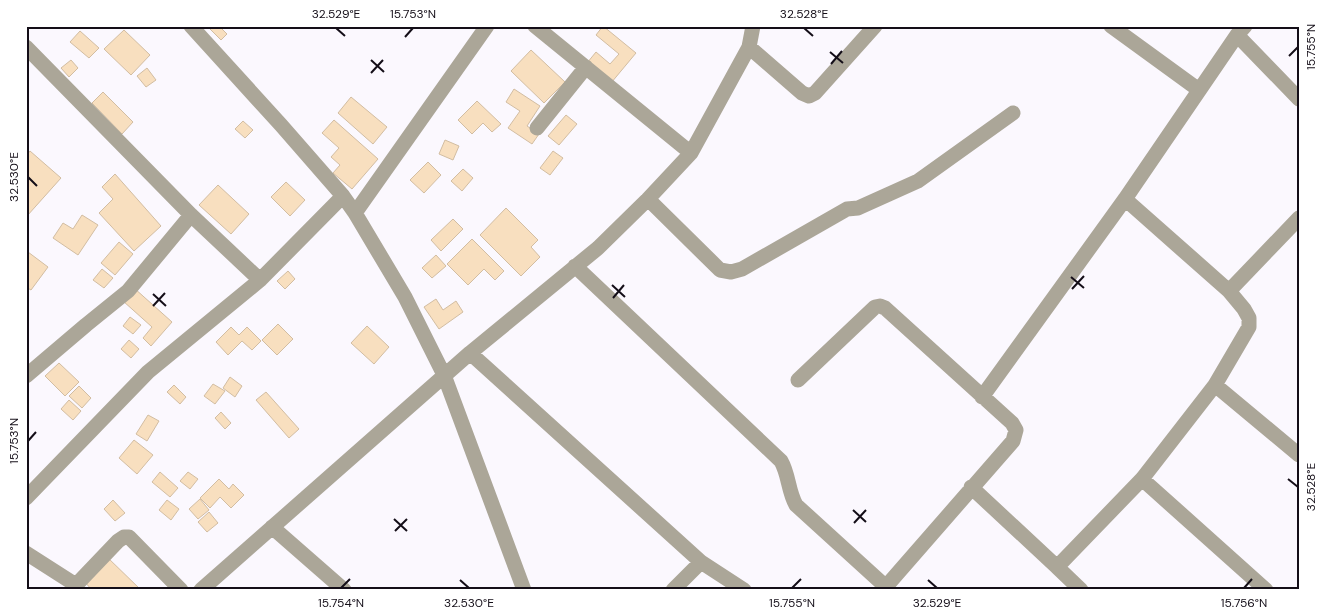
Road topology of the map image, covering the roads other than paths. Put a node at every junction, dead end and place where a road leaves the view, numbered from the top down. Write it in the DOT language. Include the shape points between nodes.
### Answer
graph roads {
  1 [pos="191,26"];
  2 [pos="487,26"];
  3 [pos="535,26"];
  4 [pos="753,26"];
  5 [pos="875,26"];
  6 [pos="1111,26"];
  7 [pos="1241,31"];
  8 [pos="26,47"];
  9 [pos="749,47"];
  10 [pos="586,67"];
  11 [pos="1200,90"];
  12 [pos="1299,99"];
  13 [pos="1013,113"];
  14 [pos="537,128"];
  15 [pos="691,153"];
  16 [pos="343,196"];
  17 [pos="648,199"];
  18 [pos="1125,199"];
  19 [pos="356,213"];
  20 [pos="192,215"];
  21 [pos="1299,218"];
  22 [pos="575,266"];
  23 [pos="260,280"];
  24 [pos="1229,291"];
  25 [pos="470,352"];
  26 [pos="444,375"];
  27 [pos="26,376"];
  28 [pos="798,380"];
  29 [pos="1215,385"];
  30 [pos="982,397"];
  31 [pos="1299,455"];
  32 [pos="1142,479"];
  33 [pos="972,488"];
  34 [pos="26,498"];
  35 [pos="272,527"];
  36 [pos="26,552"];
  37 [pos="701,562"];
  38 [pos="1057,567"];
  39 [pos="73,587"];
  40 [pos="884,588"];
  41 [pos="181,590"];
  42 [pos="201,590"];
  43 [pos="344,590"];
  44 [pos="524,590"];
  45 [pos="672,590"];
  46 [pos="744,590"];
  47 [pos="1081,590"];
  48 [pos="1266,590"];
  1 -- 16 [label="street"];
  2 -- 19 [label="street"];
  3 -- 10 [label="street"];
  4 -- 9 [label="street"];
  5 -- 9 [label="street" via="808,96"];
  6 -- 11 [label="street"];
  7 -- 11 [label="street"];
  7 -- 12 [label="street"];
  8 -- 20 [label="street"];
  9 -- 15 [label="street"];
  10 -- 14 [label="street"];
  10 -- 15 [label="street"];
  11 -- 18 [label="street"];
  13 -- 17 [label="street" via="918,181 863,206 847,209 742,269 731,272 720,270"];
  15 -- 17 [label="street"];
  16 -- 19 [label="street"];
  16 -- 23 [label="street"];
  17 -- 22 [label="street"];
  18 -- 24 [label="street"];
  18 -- 30 [label="street"];
  19 -- 26 [label="street" via="405,297"];
  20 -- 23 [label="street"];
  20 -- 27 [label="street" via="128,291"];
  21 -- 24 [label="street"];
  22 -- 25 [label="street"];
  22 -- 40 [label="street" via="781,461 796,505"];
  23 -- 34 [label="street" via="148,372"];
  24 -- 29 [label="street" via="1244,309 1249,327"];
  25 -- 26 [label="street"];
  25 -- 37 [label="street"];
  26 -- 35 [label="street"];
  26 -- 44 [label="street"];
  28 -- 30 [label="street" via="875,307 880,306"];
  29 -- 31 [label="street"];
  29 -- 32 [label="street"];
  30 -- 33 [label="street" via="1016,430 1014,440"];
  32 -- 38 [label="street"];
  32 -- 48 [label="street"];
  33 -- 38 [label="street"];
  33 -- 40 [label="street"];
  35 -- 42 [label="street"];
  35 -- 43 [label="street"];
  36 -- 39 [label="street"];
  37 -- 45 [label="street"];
  37 -- 46 [label="street"];
  38 -- 47 [label="street"];
  39 -- 41 [label="street" via="118,542 129,537"];
}
